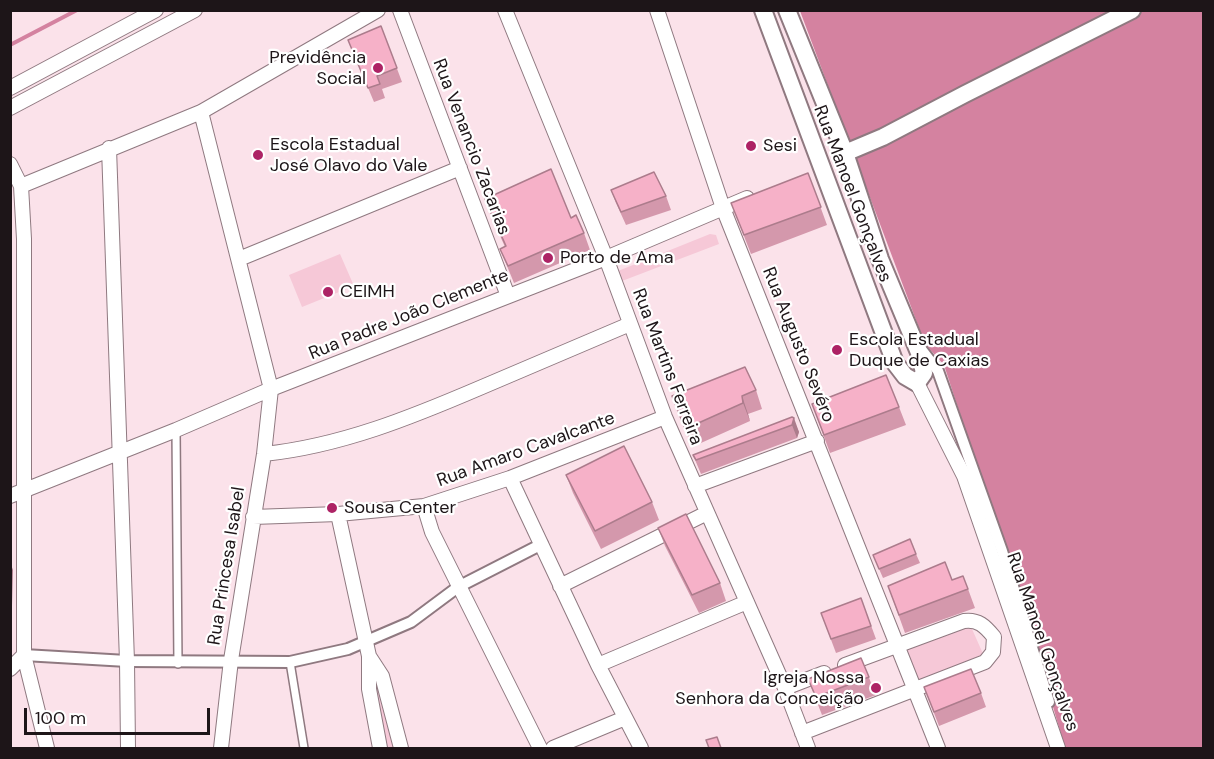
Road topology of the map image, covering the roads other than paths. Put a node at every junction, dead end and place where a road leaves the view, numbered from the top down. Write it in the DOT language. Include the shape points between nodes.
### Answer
graph roads {
  1 [pos="156,10"];
  2 [pos="195,10"];
  3 [pos="378,10"];
  4 [pos="400,10"];
  5 [pos="506,10"];
  6 [pos="657,10"];
  7 [pos="763,10"];
  8 [pos="787,10"];
  9 [pos="1132,10"];
  10 [pos="810,66"];
  11 [pos="786,72"];
  12 [pos="10,88"];
  13 [pos="10,108"];
  14 [pos="201,112"];
  15 [pos="109,148"];
  16 [pos="848,151"];
  17 [pos="10,164"];
  18 [pos="460,168"];
  19 [pos="21,186"];
  20 [pos="756,195"];
  21 [pos="860,196"];
  22 [pos="723,208"];
  23 [pos="606,258"];
  24 [pos="239,259"];
  25 [pos="508,296"];
  26 [pos="630,324"];
  27 [pos="917,383"];
  28 [pos="270,389"];
  29 [pos="665,417"];
  30 [pos="176,430"];
  31 [pos="817,441"];
  32 [pos="120,452"];
  33 [pos="264,454"];
  34 [pos="510,478"];
  35 [pos="695,486"];
  36 [pos="24,490"];
  37 [pos="10,496"];
  38 [pos="424,506"];
  39 [pos="707,513"];
  40 [pos="338,514"];
  41 [pos="253,517"];
  42 [pos="542,544"];
  43 [pos="560,586"];
  44 [pos="458,587"];
  45 [pos="747,602"];
  46 [pos="1016,629"];
  47 [pos="994,637"];
  48 [pos="896,645"];
  49 [pos="368,649"];
  50 [pos="17,656"];
  51 [pos="231,660"];
  52 [pos="127,662"];
  53 [pos="290,662"];
  54 [pos="178,663"];
  55 [pos="598,665"];
  56 [pos="10,669"];
  57 [pos="785,688"];
  58 [pos="914,690"];
  59 [pos="625,718"];
  60 [pos="802,733"];
  61 [pos="47,748"];
  62 [pos="128,748"];
  63 [pos="221,748"];
  64 [pos="304,748"];
  65 [pos="380,748"];
  66 [pos="401,748"];
  67 [pos="540,748"];
  68 [pos="553,748"];
  69 [pos="641,748"];
  70 [pos="808,748"];
  71 [pos="938,748"];
  72 [pos="1058,748"];
  73 [pos="1063,748"];
  1 -- 12 [label="street"];
  2 -- 13 [label="street"];
  3 -- 14 [label="street"];
  4 -- 18 [label="street, Rua Venancio Zacarias"];
  5 -- 23 [label="street, Rua Martins Ferreira"];
  6 -- 22 [label="street, Rua Augusto Sevéro"];
  7 -- 11 [label="street, Rua Manoel Gonçalves"];
  8 -- 10 [label="street, Rua Manoel Gonçalves"];
  9 -- 16 [label="street" via="883,137"];
  10 -- 11 [label="street"];
  10 -- 16 [label="street, Rua Manoel Gonçalves"];
  11 -- 27 [label="street, Rua Manoel Gonçalves" via="816,171 895,363"];
  14 -- 15 [label="street"];
  14 -- 24 [label="street, Rua Princesa Isabel"];
  15 -- 19 [label="street"];
  15 -- 32 [label="street"];
  16 -- 21 [label="street, Rua Manoel Gonçalves"];
  17 -- 19 [label="street"];
  18 -- 24 [label="street"];
  18 -- 25 [label="street, Rua Venancio Zacarias"];
  19 -- 36 [label="street"];
  20 -- 22 [label="street, Rua Padre João Clemente"];
  21 -- 27 [label="street, Rua Manoel Gonçalves" via="880,259 920,356 924,373"];
  21 -- 73 [label="street" via="867,204 923,353 938,371 1006,561"];
  22 -- 23 [label="street, Rua Padre João Clemente"];
  22 -- 31 [label="street, Rua Augusto Sevéro" via="802,420"];
  23 -- 25 [label="street, Rua Padre João Clemente"];
  23 -- 26 [label="street, Rua Martins Ferreira"];
  24 -- 28 [label="street, Rua Princesa Isabel"];
  25 -- 28 [label="street, Rua Padre João Clemente"];
  26 -- 29 [label="street, Rua Martins Ferreira"];
  26 -- 33 [label="street" via="380,428 310,447"];
  27 -- 46 [label="street, Rua Manoel Gonçalves" via="964,476"];
  28 -- 30 [label="street, Rua Padre João Clemente"];
  28 -- 33 [label="street, Rua Princesa Isabel"];
  29 -- 34 [label="street, Rua Amaro Cavalcante"];
  29 -- 35 [label="street, Rua Martins Ferreira" via="691,462"];
  30 -- 32 [label="street, Rua Padre João Clemente"];
  30 -- 54 [label="lane"];
  31 -- 35 [label="street"];
  31 -- 48 [label="street, Rua Augusto Sevéro"];
  32 -- 36 [label="street, Rua Padre João Clemente"];
  32 -- 52 [label="street"];
  33 -- 41 [label="street, Rua Princesa Isabel"];
  34 -- 38 [label="street, Rua Amaro Cavalcante"];
  34 -- 42 [label="street"];
  35 -- 39 [label="street, Rua Martins Ferreira"];
  36 -- 37 [label="street, Rua Padre João Clemente"];
  36 -- 50 [label="street"];
  38 -- 40 [label="street, Rua Amaro Cavalcante"];
  38 -- 44 [label="street"];
  39 -- 43 [label="street"];
  39 -- 45 [label="street, Rua Martins Ferreira"];
  40 -- 41 [label="street, Rua Amaro Cavalcante"];
  40 -- 49 [label="street"];
  41 -- 51 [label="street, Rua Princesa Isabel"];
  42 -- 43 [label="street"];
  42 -- 44 [label="street"];
  43 -- 55 [label="street"];
  44 -- 49 [label="street"];
  44 -- 67 [label="street"];
  45 -- 55 [label="street"];
  45 -- 57 [label="street, Rua Martins Ferreira"];
  46 -- 47 [label="street"];
  46 -- 72 [label="street, Rua Manoel Gonçalves"];
  47 -- 48 [label="street" via="973,620"];
  47 -- 58 [label="street" via="993,652 985,662"];
  48 -- 57 [label="street"];
  48 -- 58 [label="street, Rua Augusto Sevéro"];
  49 -- 53 [label="street" via="348,649"];
  49 -- 65 [label="street" via="369,689"];
  49 -- 66 [label="street" via="382,676"];
  50 -- 52 [label="street"];
  50 -- 56 [label="street"];
  50 -- 61 [label="street"];
  51 -- 53 [label="street"];
  51 -- 54 [label="street"];
  51 -- 63 [label="street, Rua Princesa Isabel"];
  52 -- 54 [label="street"];
  52 -- 62 [label="street"];
  53 -- 64 [label="lane"];
  55 -- 59 [label="street"];
  57 -- 60 [label="street, Rua Martins Ferreira"];
  58 -- 60 [label="street"];
  58 -- 71 [label="street, Rua Augusto Sevéro"];
  59 -- 68 [label="street"];
  59 -- 69 [label="street"];
  60 -- 70 [label="street, Rua Martins Ferreira"];
}
